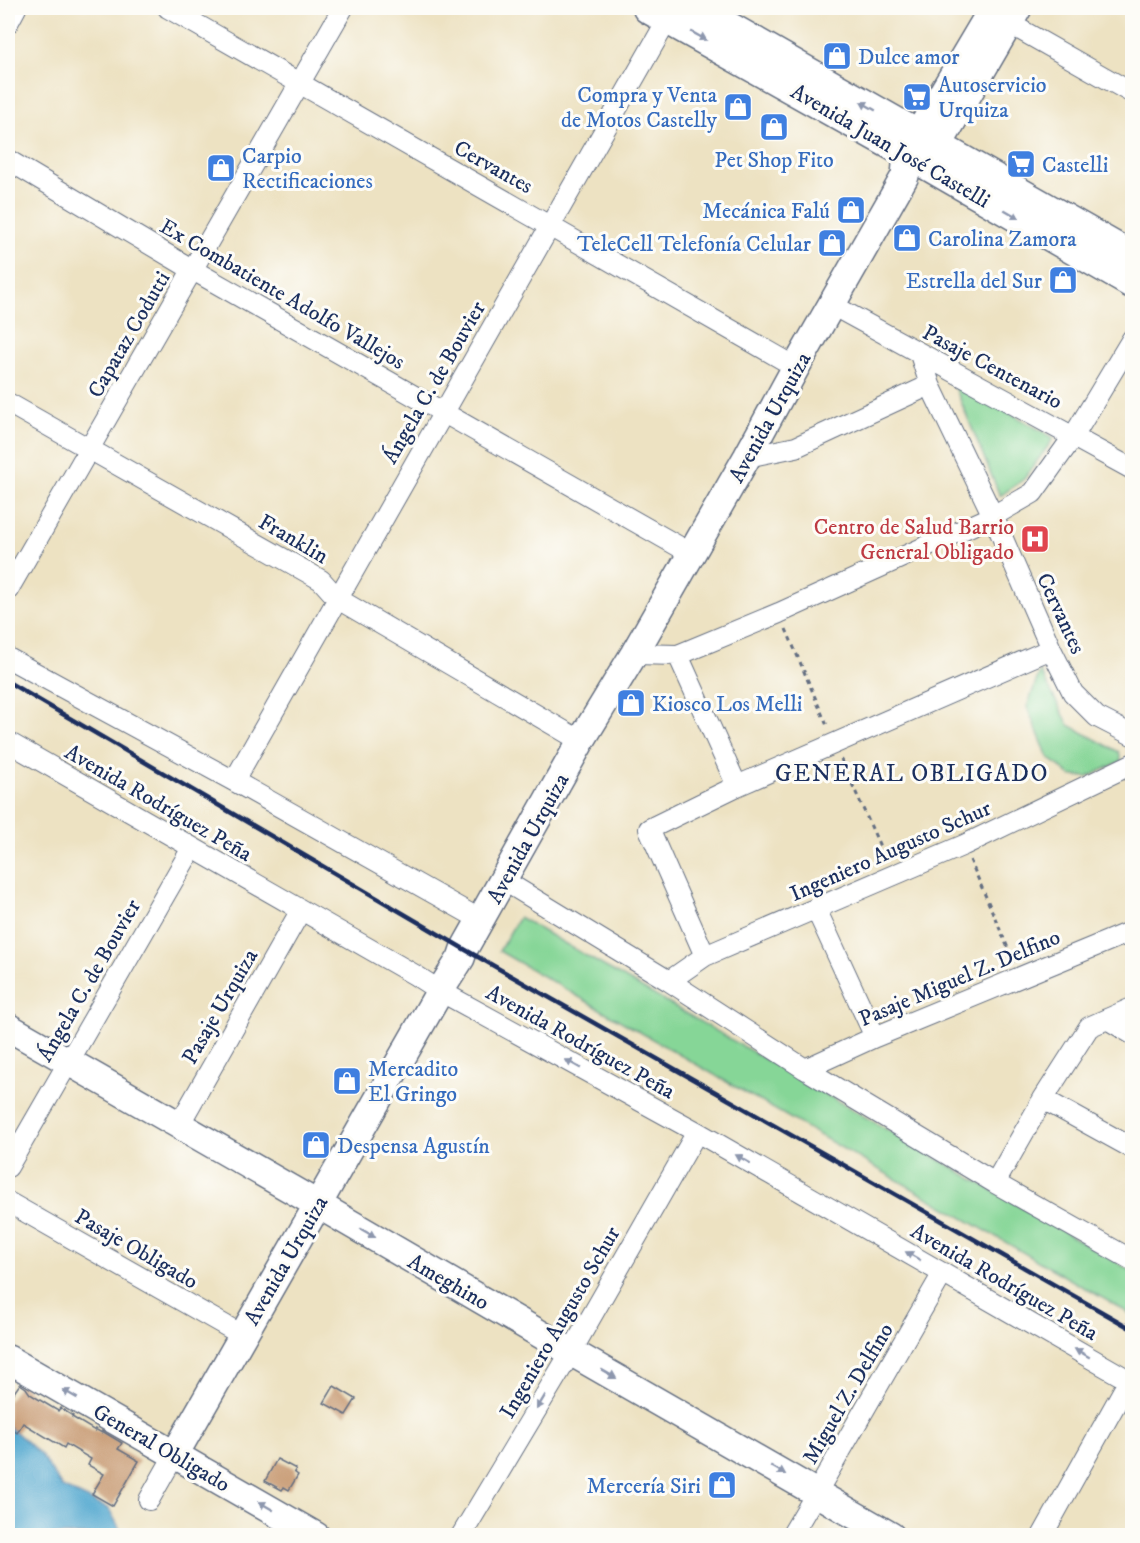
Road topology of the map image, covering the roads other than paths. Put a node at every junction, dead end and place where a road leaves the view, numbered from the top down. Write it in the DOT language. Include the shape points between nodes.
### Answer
graph roads {
  1 [pos="16,8"];
  2 [pos="168,8"];
  3 [pos="343,8"];
  4 [pos="671,10"];
  5 [pos="1003,12"];
  6 [pos="8,23"];
  7 [pos="299,84"];
  8 [pos="1132,93"];
  9 [pos="919,155"];
  10 [pos="8,160"];
  11 [pos="550,226"];
  12 [pos="1132,257"];
  13 [pos="193,270"];
  14 [pos="1132,283"];
  15 [pos="832,305"];
  16 [pos="1132,339"];
  17 [pos="920,354"];
  18 [pos="796,367"];
  19 [pos="930,385"];
  20 [pos="8,403"];
  21 [pos="443,411"];
  22 [pos="1073,436"];
  23 [pos="88,450"];
  24 [pos="747,457"];
  25 [pos="1132,469"];
  26 [pos="993,516"];
  27 [pos="692,554"];
  28 [pos="8,591"];
  29 [pos="338,599"];
  30 [pos="1051,649"];
  31 [pos="634,654"];
  32 [pos="678,655"];
  33 [pos="8,658"];
  34 [pos="1132,735"];
  35 [pos="581,741"];
  36 [pos="8,742"];
  37 [pos="1132,764"];
  38 [pos="234,782"];
  39 [pos="737,786"];
  40 [pos="192,848"];
  41 [pos="503,880"];
  42 [pos="816,909"];
  43 [pos="301,910"];
  44 [pos="481,920"];
  45 [pos="1132,931"];
  46 [pos="705,956"];
  47 [pos="669,981"];
  48 [pos="440,991"];
  49 [pos="1132,1008"];
  50 [pos="1107,1019"];
  51 [pos="8,1027"];
  52 [pos="1132,1034"];
  53 [pos="875,1037"];
  54 [pos="68,1062"];
  55 [pos="805,1069"];
  56 [pos="1043,1099"];
  57 [pos="179,1125"];
  58 [pos="697,1132"];
  59 [pos="1132,1148"];
  60 [pos="8,1167"];
  61 [pos="995,1183"];
  62 [pos="8,1202"];
  63 [pos="317,1203"];
  64 [pos="1132,1260"];
  65 [pos="943,1273"];
  66 [pos="242,1335"];
  67 [pos="571,1352"];
  68 [pos="8,1359"];
  69 [pos="1131,1381"];
  70 [pos="175,1454"];
  71 [pos="817,1492"];
  72 [pos="149,1500"];
  73 [pos="316,1536"];
  74 [pos="461,1536"];
  75 [pos="790,1536"];
  76 [pos="891,1536"];
  77 [pos="1042,1536"];
  1 -- 6 [label="street"];
  2 -- 7 [label="street, Cervantes"];
  3 -- 7 [label="street, Capataz Codutti"];
  4 -- 9 [label="main road, Avenida Juan José Castelli"];
  4 -- 11 [label="street, Ángela C. de Bouvier"];
  5 -- 8 [label="street"];
  5 -- 9 [label="street, Avenida Urquiza"];
  7 -- 11 [label="street, Cervantes"];
  7 -- 13 [label="street, Capataz Codutti"];
  9 -- 12 [label="main road, Avenida Juan José Castelli"];
  9 -- 14 [label="main road, Avenida Juan José Castelli, one-way"];
  9 -- 15 [label="street, Avenida Urquiza"];
  10 -- 13 [label="street, Ex Combatiente Adolfo Vallejos"];
  11 -- 18 [label="street, Cervantes"];
  11 -- 21 [label="street, Ángela C. de Bouvier"];
  13 -- 21 [label="street, Ex Combatiente Adolfo Vallejos"];
  13 -- 23 [label="street, Capataz Codutti"];
  15 -- 17 [label="street, Pasaje Centenario"];
  15 -- 18 [label="street, Avenida Urquiza"];
  16 -- 22 [label="street"];
  17 -- 19 [label="street, Cervantes"];
  17 -- 22 [label="street, Pasaje Centenario"];
  18 -- 24 [label="street, Avenida Urquiza"];
  19 -- 24 [label="street" via="796,447"];
  19 -- 26 [label="street, Cervantes"];
  20 -- 23 [label="street, Franklin"];
  21 -- 27 [label="street, Ex Combatiente Adolfo Vallejos"];
  21 -- 29 [label="street, Ángela C. de Bouvier"];
  22 -- 25 [label="street, Pasaje Centenario"];
  22 -- 26 [label="street" via="1034,493"];
  23 -- 28 [label="street, Capataz Codutti"];
  23 -- 29 [label="street, Franklin" via="321,580"];
  24 -- 27 [label="street, Avenida Urquiza"];
  26 -- 30 [label="street, Cervantes"];
  26 -- 32 [label="street"];
  27 -- 31 [label="street, Avenida Urquiza"];
  29 -- 35 [label="street, Franklin"];
  29 -- 38 [label="street, Ángela C. de Bouvier"];
  30 -- 34 [label="street, Cervantes" via="1073,693 1097,717"];
  30 -- 39 [label="street"];
  31 -- 32 [label="street"];
  31 -- 35 [label="street, Avenida Urquiza"];
  32 -- 39 [label="street"];
  33 -- 38 [label="street"];
  35 -- 41 [label="street, Avenida Urquiza"];
  36 -- 40 [label="street, Avenida Rodríguez Peña"];
  37 -- 42 [label="street, Ingeniero Augusto Schur" via="963,845"];
  38 -- 44 [label="street"];
  39 -- 46 [label="street" via="649,829"];
  40 -- 43 [label="street, Avenida Rodríguez Peña"];
  40 -- 54 [label="street, Ángela C. de Bouvier"];
  41 -- 44 [label="street, Avenida Urquiza"];
  41 -- 47 [label="street"];
  42 -- 46 [label="street, Ingeniero Augusto Schur"];
  42 -- 53 [label="street"];
  43 -- 48 [label="street, Avenida Rodríguez Peña"];
  43 -- 57 [label="street, Pasaje Urquiza"];
  44 -- 48 [label="street, Avenida Urquiza"];
  45 -- 53 [label="street, Pasaje Miguel Z. Delfino"];
  46 -- 47 [label="street, Ingeniero Augusto Schur"];
  47 -- 55 [label="street"];
  58 -- 48 [label="street, Avenida Rodríguez Peña, one-way"];
  48 -- 63 [label="street, Avenida Urquiza"];
  49 -- 50 [label="street"];
  50 -- 52 [label="street"];
  50 -- 56 [label="street" via="1089,1027"];
  51 -- 54 [label="street, Ameghino"];
  53 -- 55 [label="street, Pasaje Miguel Z. Delfino"];
  54 -- 57 [label="street, Ameghino"];
  54 -- 60 [label="street, Ángela C. de Bouvier"];
  55 -- 61 [label="street"];
  56 -- 59 [label="street"];
  56 -- 61 [label="street"];
  57 -- 63 [label="street, Ameghino"];
  65 -- 58 [label="street, Avenida Rodríguez Peña, one-way"];
  58 -- 67 [label="street, Ingeniero Augusto Schur"];
  61 -- 64 [label="street"];
  62 -- 66 [label="street, Pasaje Obligado"];
  63 -- 66 [label="street, Avenida Urquiza"];
  63 -- 67 [label="street, Ameghino, one-way"];
  69 -- 65 [label="street, Avenida Rodríguez Peña, one-way"];
  65 -- 71 [label="street, Miguel Z. Delfino"];
  66 -- 70 [label="street, Avenida Urquiza"];
  67 -- 71 [label="street, Ameghino, one-way"];
  67 -- 74 [label="street, Ingeniero Augusto Schur, one-way"];
  70 -- 68 [label="street, General Obligado, one-way"];
  69 -- 77 [label="street"];
  70 -- 72 [label="street, Avenida Urquiza"];
  73 -- 70 [label="street, General Obligado, one-way"];
  71 -- 75 [label="street, Miguel Z. Delfino"];
  71 -- 76 [label="street, Ameghino"];
}
